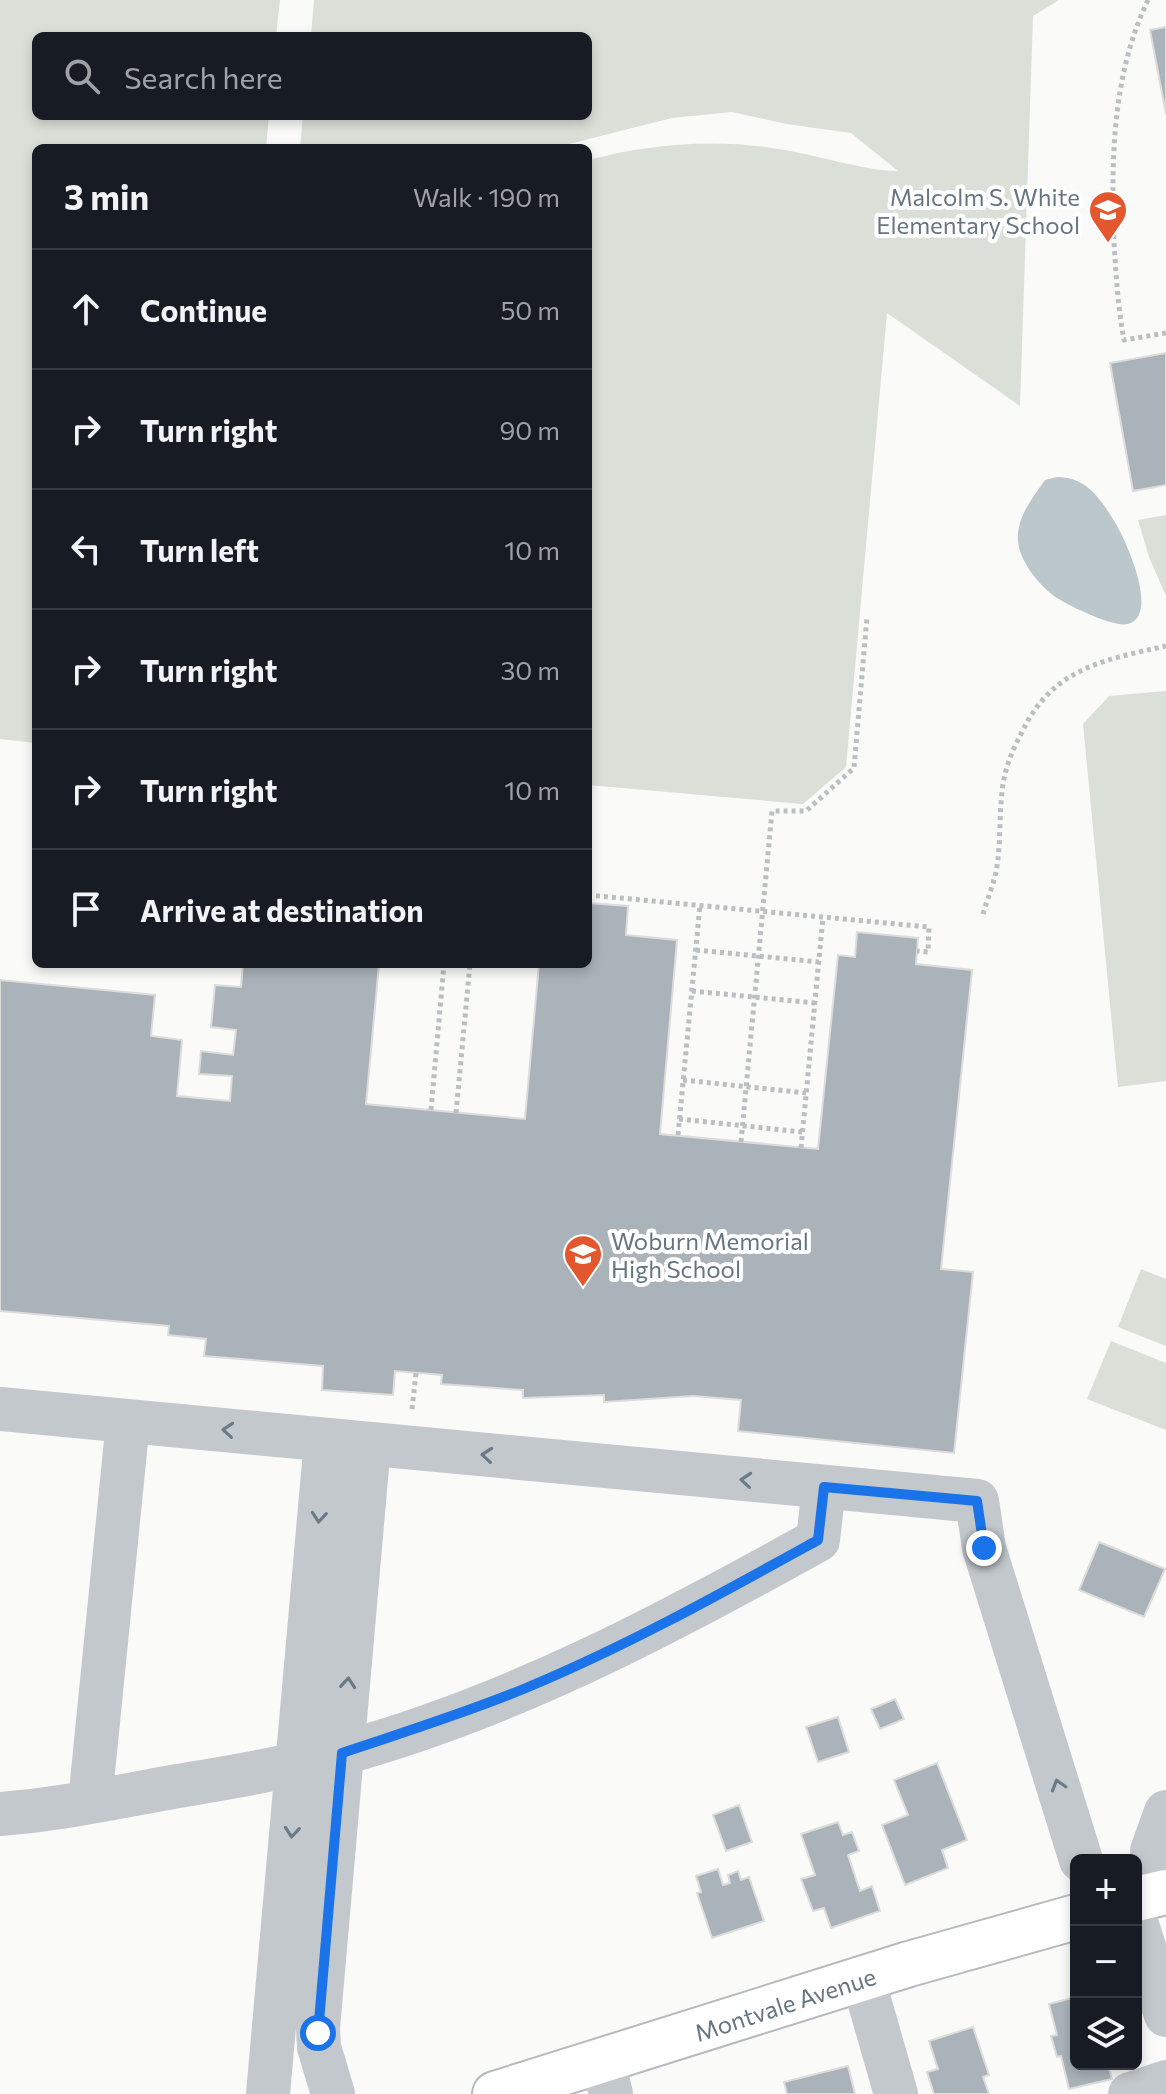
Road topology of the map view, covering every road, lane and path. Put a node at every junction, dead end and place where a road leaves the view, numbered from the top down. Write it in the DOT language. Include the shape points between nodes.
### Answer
graph roads {
  1 [pos="1148,0"];
  2 [pos="1166,333"];
  3 [pos="867,617"];
  4 [pos="1166,646"];
  5 [pos="592,895"];
  6 [pos="700,905"];
  7 [pos="764,912"];
  8 [pos="983,914"];
  9 [pos="823,917"];
  10 [pos="696,950"];
  11 [pos="917,951"];
  12 [pos="759,956"];
  13 [pos="819,962"];
  14 [pos="444,968"];
  15 [pos="470,968"];
  16 [pos="692,991"];
  17 [pos="755,997"];
  18 [pos="815,1003"];
  19 [pos="683,1080"];
  20 [pos="747,1087"];
  21 [pos="806,1093"];
  22 [pos="431,1110"];
  23 [pos="456,1113"];
  24 [pos="679,1119"];
  25 [pos="743,1126"];
  26 [pos="802,1132"];
  27 [pos="678,1135"];
  28 [pos="741,1142"];
  29 [pos="801,1148"];
  30 [pos="0,1409"];
  31 [pos="128,1421"];
  32 [pos="326,1440"];
  33 [pos="369,1444"];
  34 [pos="824,1487"];
  35 [pos="342,1753"];
  36 [pos="298,1764"];
  37 [pos="90,1802"];
  38 [pos="1166,1812"];
  39 [pos="0,1814"];
  40 [pos="1079,1854"];
  41 [pos="1149,1902"];
  42 [pos="1070,1919"];
  43 [pos="863,1979"];
  44 [pos="1166,2015"];
  45 [pos="607,2078"];
  46 [pos="1166,2082"];
  47 [pos="268,2094"];
  48 [pos="333,2094"];
  49 [pos="495,2094"];
  50 [pos="896,2094"];
  51 [pos="1130,2094"];
  1 -- 2 [label="path" via="1116,113 1114,243 1124,340"];
  3 -- 7 [label="path" via="854,768 806,811 772,811"];
  4 -- 8 [label="path" via="1090,665 1039,701 1005,769 996,874"];
  5 -- 6 [label="path"];
  6 -- 7 [label="path"];
  6 -- 10 [label="path"];
  7 -- 9 [label="path"];
  7 -- 12 [label="path"];
  9 -- 11 [label="path" via="929,927 928,952"];
  9 -- 13 [label="path"];
  10 -- 12 [label="path"];
  10 -- 16 [label="path"];
  12 -- 13 [label="path"];
  12 -- 17 [label="path"];
  13 -- 18 [label="path"];
  14 -- 22 [label="path"];
  15 -- 23 [label="path"];
  16 -- 17 [label="path"];
  16 -- 19 [label="path"];
  17 -- 18 [label="path"];
  17 -- 20 [label="path"];
  18 -- 21 [label="path"];
  19 -- 20 [label="path"];
  19 -- 24 [label="path"];
  20 -- 21 [label="path"];
  20 -- 25 [label="path"];
  21 -- 26 [label="path"];
  24 -- 25 [label="path"];
  24 -- 27 [label="path"];
  25 -- 26 [label="path"];
  25 -- 28 [label="path"];
  26 -- 29 [label="path"];
  30 -- 31 [label="street"];
  32 -- 31 [label="street, one-way"];
  31 -- 37 [label="street"];
  32 -- 33 [label="street"];
  32 -- 36 [label="street, one-way"];
  34 -- 33 [label="street, one-way"];
  35 -- 33 [label="street, one-way"];
  34 -- 35 [label="street" via="818,1540 701,1605 526,1688"];
  40 -- 34 [label="street, one-way" via="984,1548 977,1501"];
  35 -- 36 [label="street"];
  35 -- 48 [label="street" via="318,2028"];
  36 -- 37 [label="street"];
  36 -- 47 [label="street, one-way"];
  37 -- 39 [label="street"];
  38 -- 41 [label="street" via="1152,1851"];
  41 -- 44 [label="street"];
  42 -- 43 [label="main road, Montvale Avenue"];
  43 -- 45 [label="main road, Montvale Avenue"];
  43 -- 50 [label="street"];
  45 -- 49 [label="main road, Montvale Avenue"];
  46 -- 51 [label="street"];
}
